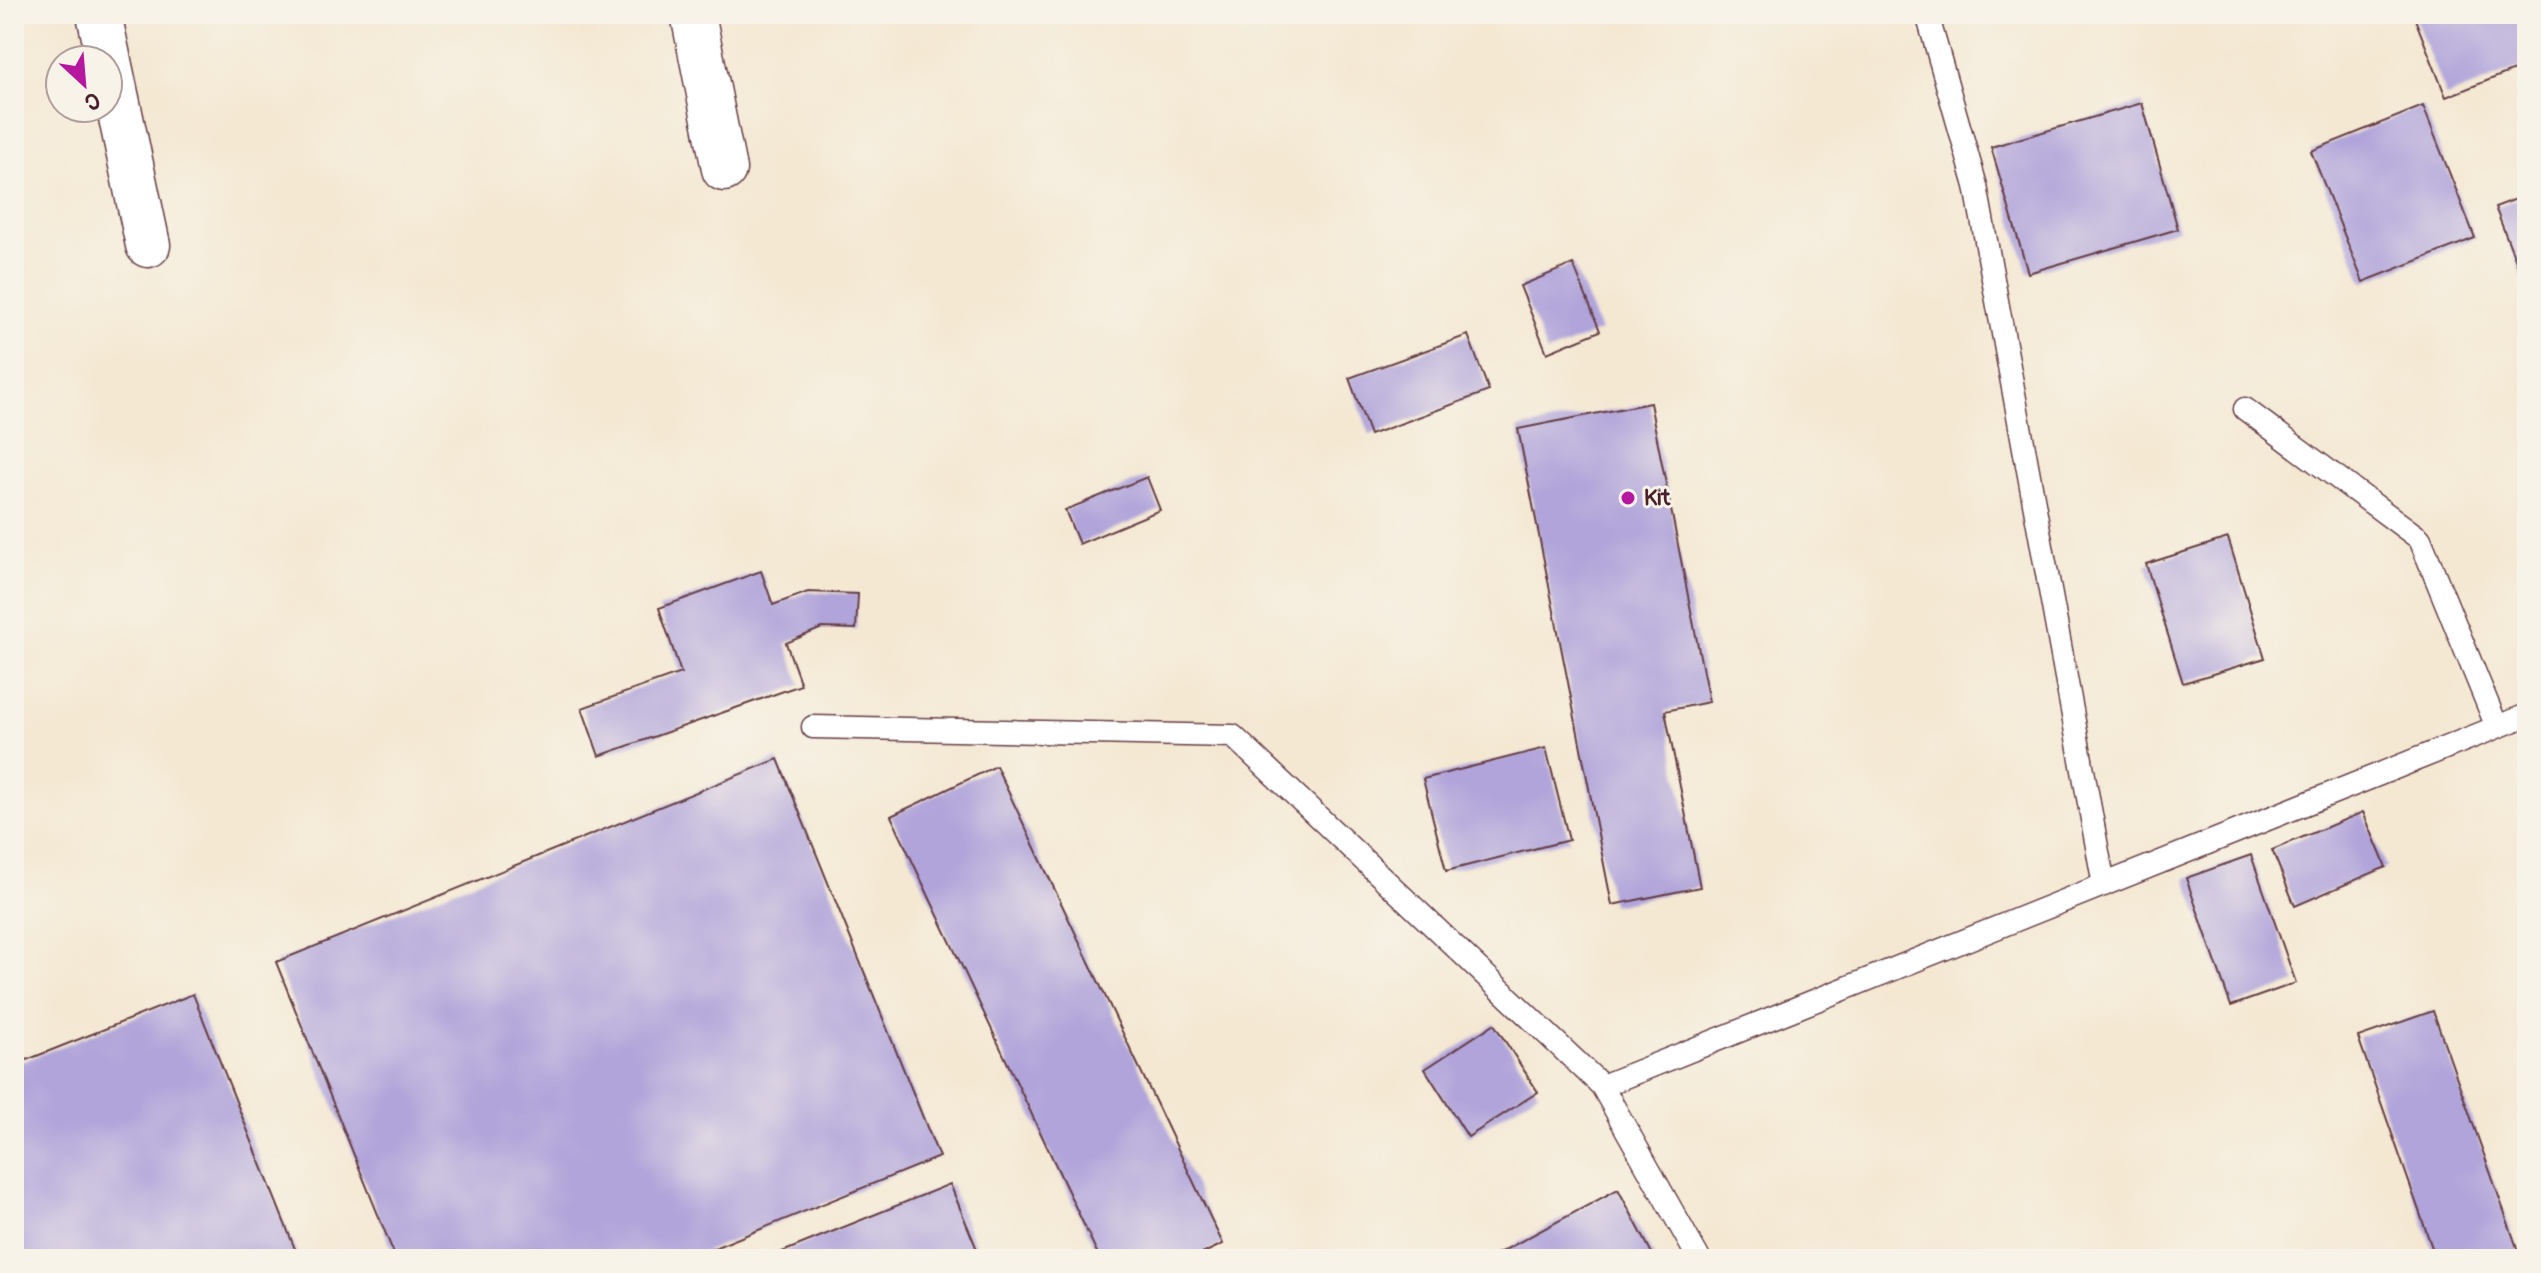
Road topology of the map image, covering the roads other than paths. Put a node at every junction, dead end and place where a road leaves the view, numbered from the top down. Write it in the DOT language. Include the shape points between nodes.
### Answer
graph roads {
  1 [pos="99,14"];
  2 [pos="693,14"];
  3 [pos="1927,14"];
  4 [pos="724,169"];
  5 [pos="148,245"];
  6 [pos="2245,409"];
  7 [pos="2527,715"];
  8 [pos="813,727"];
  9 [pos="2497,727"];
  10 [pos="2104,885"];
  11 [pos="1602,1086"];
  12 [pos="1699,1259"];
  1 -- 5 [label="street"];
  2 -- 4 [label="street"];
  3 -- 10 [label="lane" via="1976,186"];
  6 -- 9 [label="lane" via="2420,539"];
  7 -- 9 [label="lane"];
  8 -- 11 [label="lane" via="1233,736"];
  9 -- 10 [label="lane"];
  10 -- 11 [label="lane"];
  11 -- 12 [label="lane"];
}
